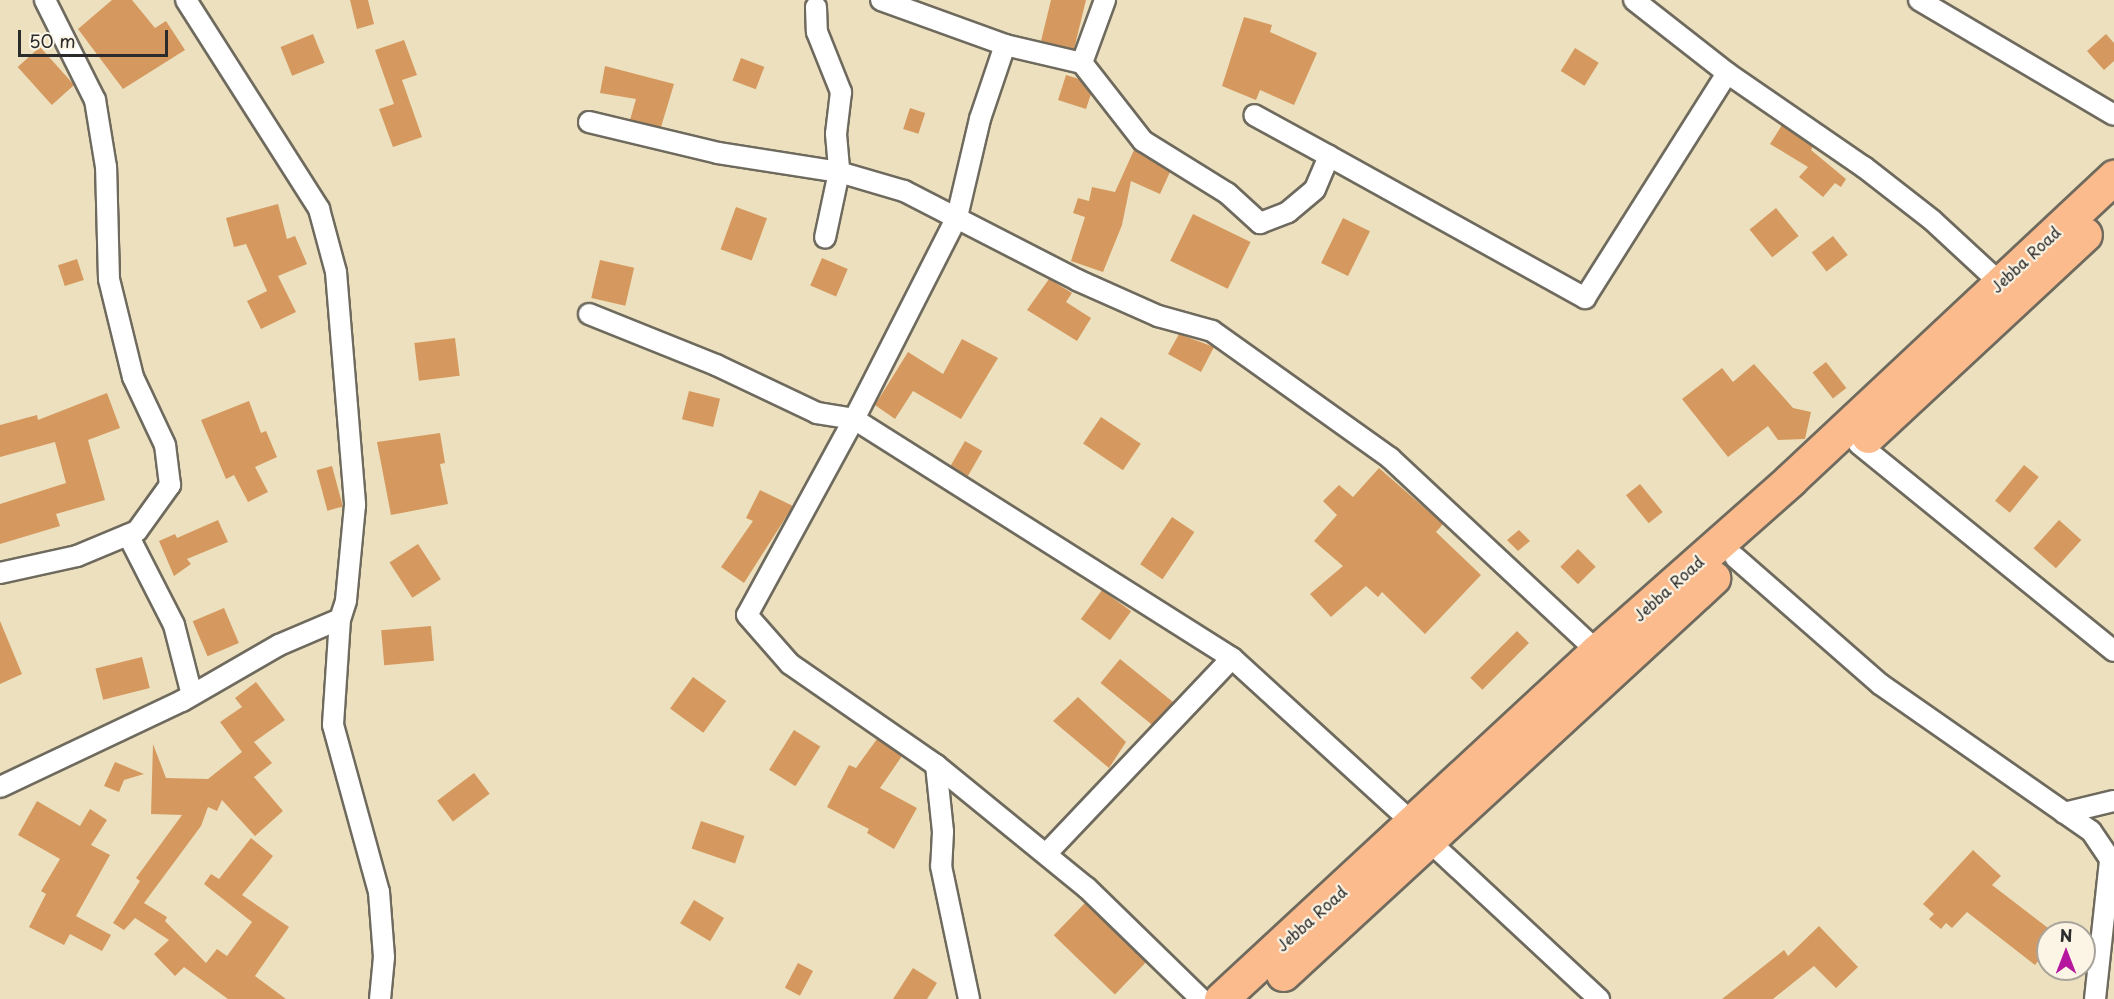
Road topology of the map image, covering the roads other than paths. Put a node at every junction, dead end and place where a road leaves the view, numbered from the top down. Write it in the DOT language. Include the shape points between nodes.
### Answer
graph roads {
  1 [pos="45,0"];
  2 [pos="186,0"];
  3 [pos="881,0"];
  4 [pos="1105,0"];
  5 [pos="1634,0"];
  6 [pos="1919,0"];
  7 [pos="816,7"];
  8 [pos="1005,45"];
  9 [pos="1083,63"];
  10 [pos="1727,73"];
  11 [pos="1254,115"];
  12 [pos="2114,115"];
  13 [pos="590,122"];
  14 [pos="1329,156"];
  15 [pos="839,172"];
  16 [pos="2114,177"];
  17 [pos="2114,207"];
  18 [pos="957,217"];
  19 [pos="825,238"];
  20 [pos="2000,283"];
  21 [pos="589,314"];
  22 [pos="854,419"];
  23 [pos="1860,444"];
  24 [pos="128,535"];
  25 [pos="1735,557"];
  26 [pos="0,573"];
  27 [pos="340,619"];
  28 [pos="1597,651"];
  29 [pos="2114,651"];
  30 [pos="1232,658"];
  31 [pos="192,695"];
  32 [pos="936,765"];
  33 [pos="0,787"];
  34 [pos="2114,801"];
  35 [pos="2064,813"];
  36 [pos="1422,833"];
  37 [pos="1046,854"];
  38 [pos="2112,862"];
  39 [pos="380,999"];
  40 [pos="969,999"];
  41 [pos="1201,999"];
  42 [pos="1221,999"];
  43 [pos="1255,999"];
  44 [pos="1599,999"];
  45 [pos="2095,999"];
  1 -- 24 [label="street" via="70,57 95,100 106,167 109,279 133,377 165,445 170,484 137,531"];
  2 -- 27 [label="street" via="319,209 336,272 355,505 346,600"];
  3 -- 8 [label="street"];
  4 -- 9 [label="street"];
  5 -- 10 [label="street"];
  6 -- 12 [label="street"];
  7 -- 15 [label="street" via="817,32 841,92 836,134"];
  8 -- 9 [label="street"];
  8 -- 18 [label="street" via="980,119"];
  9 -- 14 [label="street" via="1143,141 1227,193 1260,223 1288,212 1315,189"];
  10 -- 14 [label="street" via="1586,298"];
  10 -- 20 [label="street" via="1932,219"];
  11 -- 14 [label="street"];
  13 -- 15 [label="street" via="718,153"];
  15 -- 18 [label="street" via="904,191"];
  15 -- 19 [label="street"];
  16 -- 20 [label="highway, Jebba Road"];
  17 -- 23 [label="highway, Jebba Road"];
  18 -- 22 [label="street"];
  18 -- 28 [label="street" via="1077,280 1158,316 1212,330 1266,366 1390,458"];
  20 -- 28 [label="highway, Jebba Road" via="1790,480"];
  21 -- 22 [label="street" via="716,365 817,413"];
  22 -- 30 [label="street"];
  22 -- 32 [label="street" via="747,615 790,664"];
  23 -- 25 [label="highway, Jebba Road"];
  23 -- 29 [label="street"];
  24 -- 26 [label="street" via="77,556"];
  24 -- 31 [label="street" via="174,625"];
  25 -- 35 [label="street" via="1880,684"];
  25 -- 36 [label="highway, Jebba Road"];
  27 -- 31 [label="street" via="279,645"];
  27 -- 39 [label="street" via="333,725 379,892 384,957"];
  28 -- 36 [label="highway, Jebba Road"];
  30 -- 36 [label="street"];
  30 -- 37 [label="street"];
  31 -- 33 [label="street"];
  32 -- 37 [label="street"];
  32 -- 40 [label="street" via="943,832 941,866"];
  34 -- 35 [label="street"];
  35 -- 38 [label="street" via="2091,831"];
  36 -- 42 [label="highway, Jebba Road"];
  36 -- 43 [label="highway, Jebba Road"];
  36 -- 44 [label="street"];
  37 -- 41 [label="street" via="1087,888"];
  38 -- 45 [label="street"];
}
